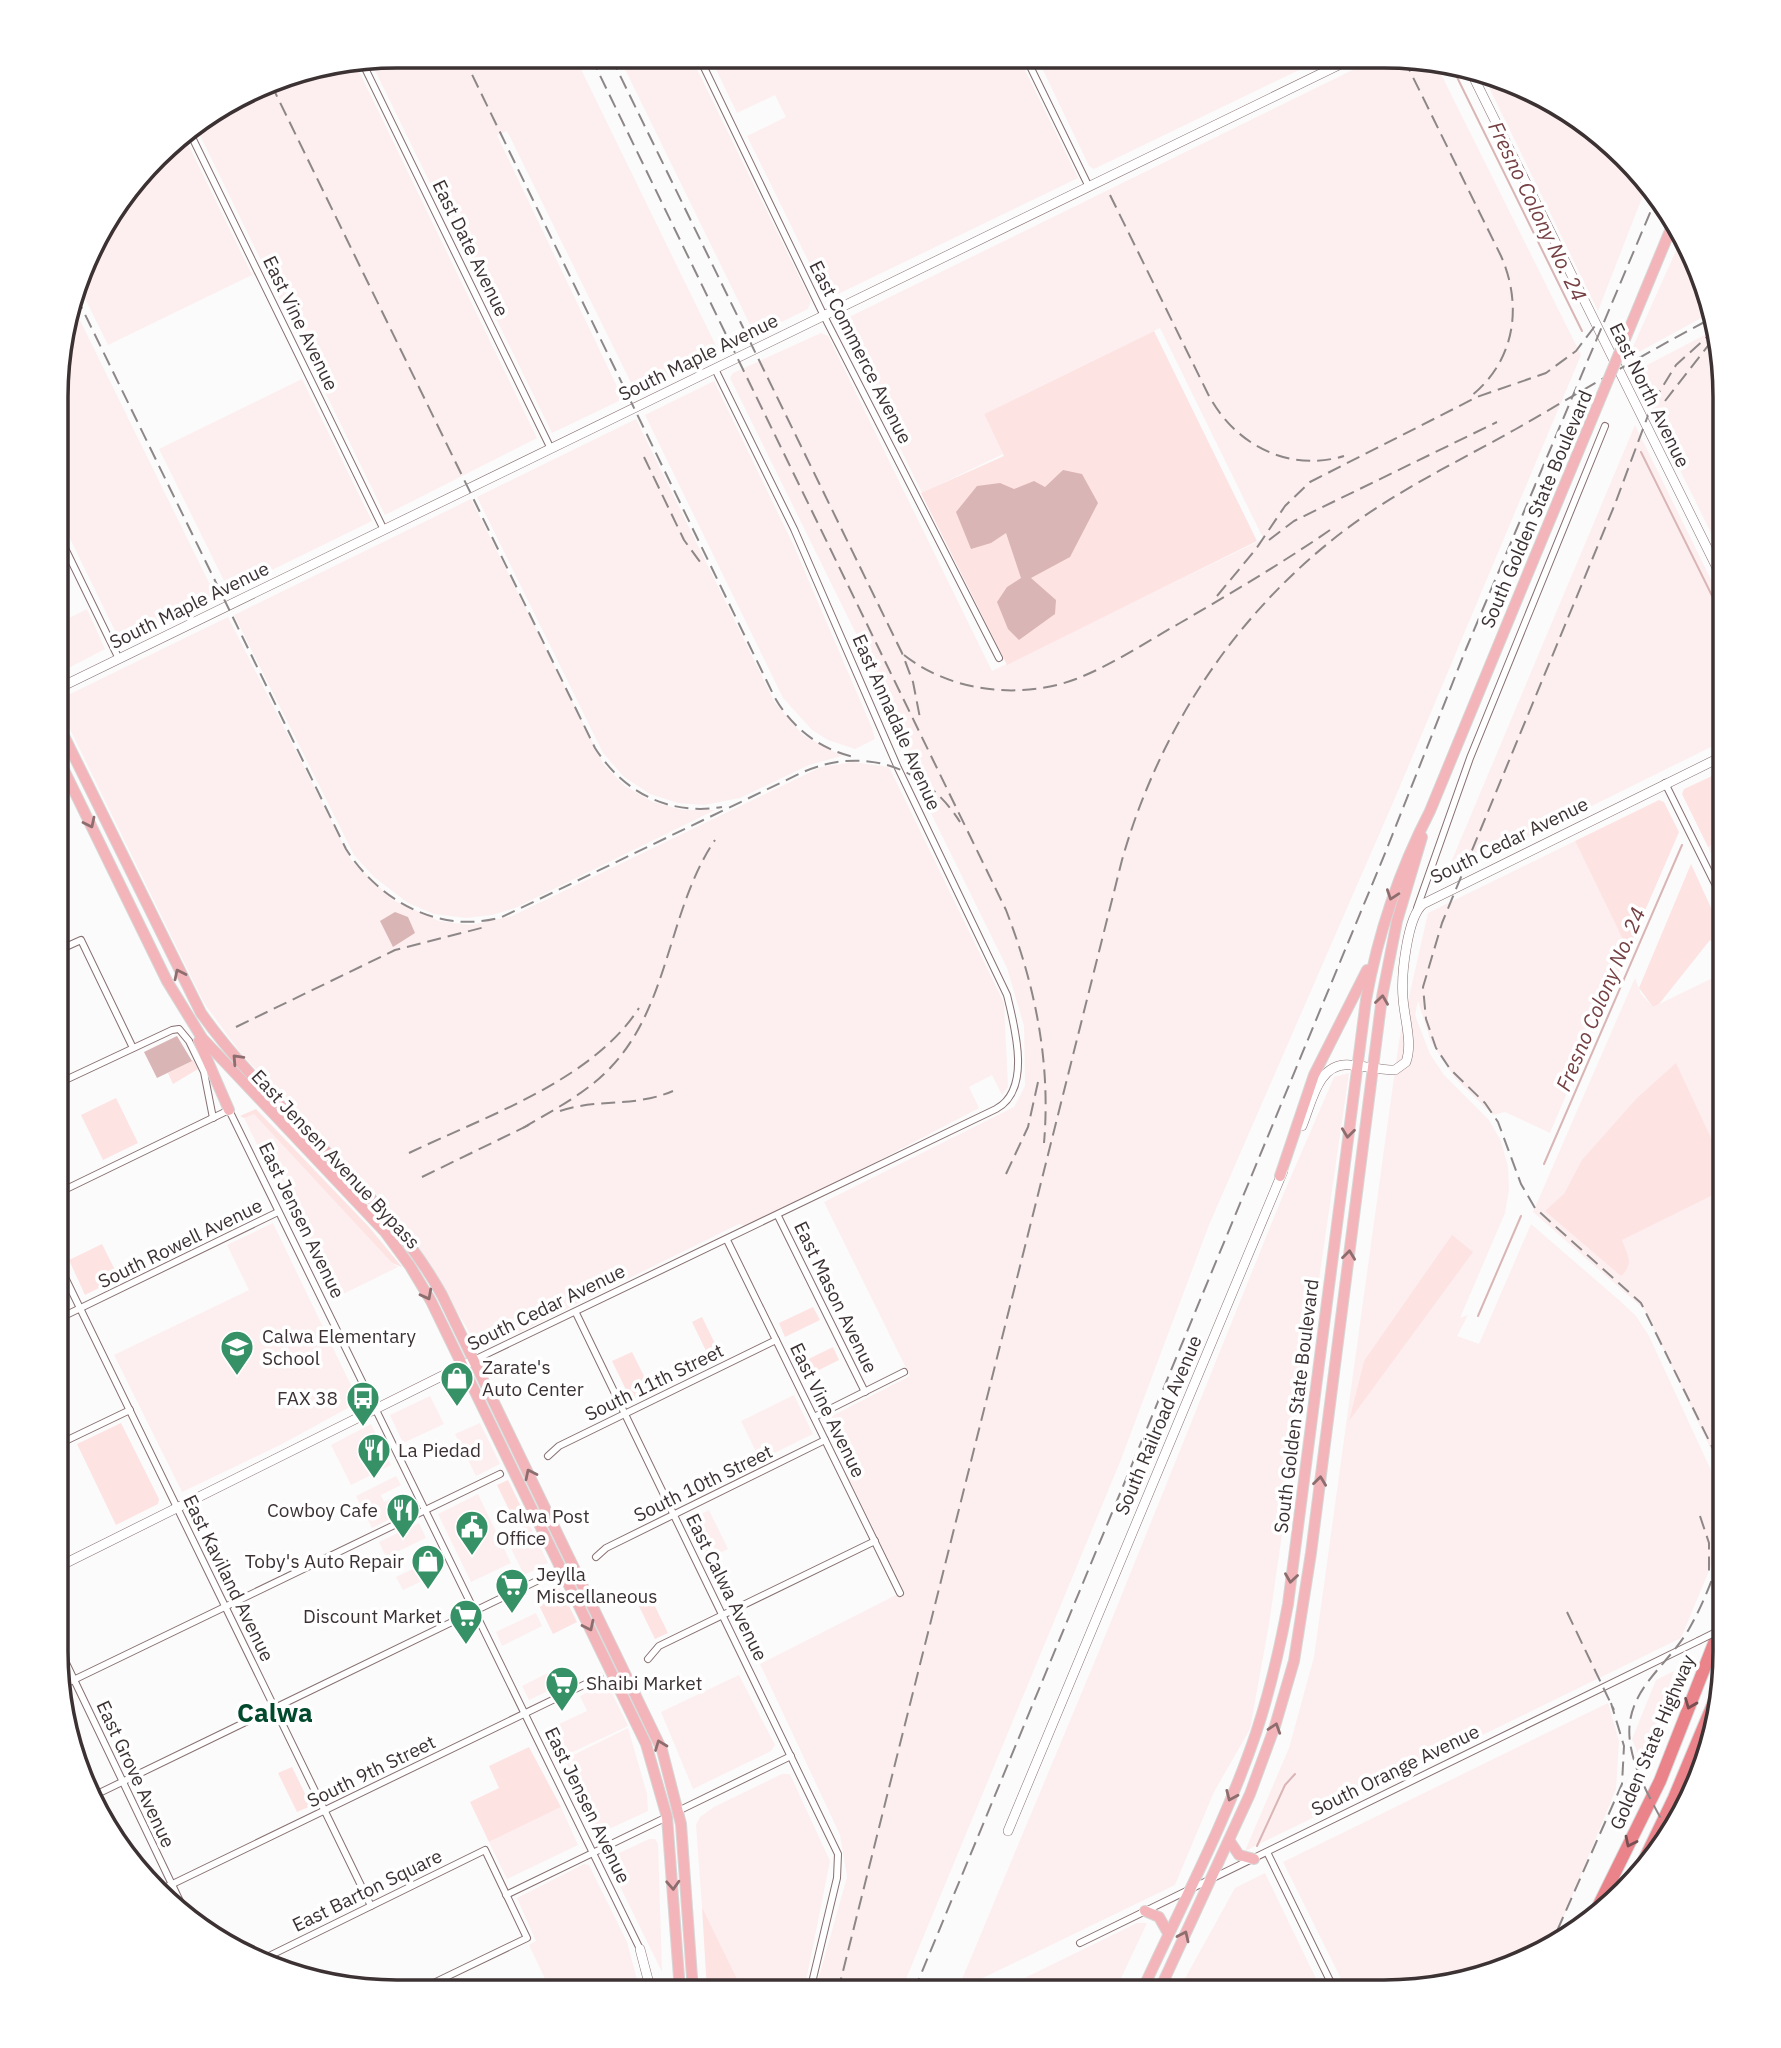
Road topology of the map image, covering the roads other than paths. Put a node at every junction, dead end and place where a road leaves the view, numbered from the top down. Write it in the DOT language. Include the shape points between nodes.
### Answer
graph roads {
  1 [pos="704,68"];
  2 [pos="1031,68"];
  3 [pos="1334,68"];
  4 [pos="366,70"];
  5 [pos="1475,81"];
  6 [pos="193,139"];
  7 [pos="1089,187"];
  8 [pos="1669,233"];
  9 [pos="824,316"];
  10 [pos="715,369"];
  11 [pos="1605,426"];
  12 [pos="551,449"];
  13 [pos="384,530"];
  14 [pos="1713,549"];
  15 [pos="68,554"];
  16 [pos="999,658"];
  17 [pos="119,659"];
  18 [pos="68,684"];
  19 [pos="68,745"];
  20 [pos="1713,761"];
  21 [pos="68,778"];
  22 [pos="1665,783"];
  23 [pos="1430,811"];
  24 [pos="1713,880"];
  25 [pos="1416,909"];
  26 [pos="68,946"];
  27 [pos="1375,956"];
  28 [pos="191,1022"];
  29 [pos="133,1048"];
  30 [pos="1365,1067"];
  31 [pos="68,1079"];
  32 [pos="1013,1097"];
  33 [pos="229,1110"];
  34 [pos="213,1118"];
  35 [pos="1280,1176"];
  36 [pos="68,1188"];
  37 [pos="278,1212"];
  38 [pos="778,1216"];
  39 [pos="727,1240"];
  40 [pos="68,1283"];
  41 [pos="80,1308"];
  42 [pos="576,1313"];
  43 [pos="68,1314"];
  44 [pos="776,1340"];
  45 [pos="474,1360"];
  46 [pos="463,1366"];
  47 [pos="904,1372"];
  48 [pos="865,1392"];
  49 [pos="374,1409"];
  50 [pos="130,1410"];
  51 [pos="625,1414"];
  52 [pos="814,1417"];
  53 [pos="68,1440"];
  54 [pos="825,1440"];
  55 [pos="548,1456"];
  56 [pos="500,1474"];
  57 [pos="178,1509"];
  58 [pos="425,1512"];
  59 [pos="674,1515"];
  60 [pos="875,1541"];
  61 [pos="596,1557"];
  62 [pos="68,1562"];
  63 [pos="549,1575"];
  64 [pos="900,1593"];
  65 [pos="227,1608"];
  66 [pos="474,1613"];
  67 [pos="723,1616"];
  68 [pos="1713,1634"];
  69 [pos="1713,1646"];
  70 [pos="648,1659"];
  71 [pos="69,1668"];
  72 [pos="600,1677"];
  73 [pos="74,1679"];
  74 [pos="70,1681"];
  75 [pos="276,1710"];
  76 [pos="524,1714"];
  77 [pos="1704,1727"];
  78 [pos="791,1756"];
  79 [pos="124,1781"];
  80 [pos="100,1793"];
  81 [pos="325,1811"];
  82 [pos="679,1811"];
  83 [pos="667,1817"];
  84 [pos="1008,1831"];
  85 [pos="1656,1836"];
  86 [pos="1229,1840"];
  87 [pos="1267,1852"];
  88 [pos="593,1853"];
  89 [pos="1254,1859"];
  90 [pos="1210,1881"];
  91 [pos="172,1885"];
  92 [pos="169,1887"];
  93 [pos="1189,1890"];
  94 [pos="177,1895"];
  95 [pos="506,1895"];
  96 [pos="1602,1897"];
  97 [pos="371,1906"];
  98 [pos="1145,1911"];
  99 [pos="1168,1933"];
  100 [pos="1080,1943"];
  101 [pos="640,1949"];
  102 [pos="274,1956"];
  103 [pos="440,1980"];
  104 [pos="648,1980"];
  105 [pos="679,1980"];
  106 [pos="692,1980"];
  107 [pos="813,1980"];
  108 [pos="1147,1980"];
  109 [pos="1164,1980"];
  110 [pos="1330,1980"];
  1 -- 9 [label="street, East Commerce Avenue"];
  2 -- 7 [label="street"];
  3 -- 7 [label="street, South Maple Avenue"];
  4 -- 12 [label="street, East Date Avenue"];
  5 -- 14 [label="street, East North Avenue"];
  6 -- 13 [label="street, East Vine Avenue"];
  7 -- 9 [label="street, South Maple Avenue"];
  8 -- 23 [label="main road, South Golden State Boulevard, bridge"];
  9 -- 10 [label="street, South Maple Avenue"];
  9 -- 16 [label="street, East Commerce Avenue"];
  10 -- 12 [label="street, South Maple Avenue"];
  10 -- 32 [label="street, East Annadale Avenue" via="794,529 898,768 1007,995 1017,1076"];
  11 -- 25 [label="street" via="1469,758"];
  12 -- 13 [label="street, South Maple Avenue"];
  13 -- 17 [label="street, South Maple Avenue"];
  15 -- 17 [label="street"];
  17 -- 18 [label="street, South Maple Avenue"];
  45 -- 19 [label="main road, East Jensen Avenue Bypass, one-way" via="407,1239 215,1032 184,985"];
  20 -- 22 [label="street, South Cedar Avenue"];
  21 -- 28 [label="main road, one-way"];
  22 -- 24 [label="street"];
  22 -- 25 [label="street, South Cedar Avenue"];
  23 -- 27 [label="main road, South Golden State Boulevard, one-way" via="1394,890"];
  30 -- 23 [label="main road, South Golden State Boulevard, one-way" via="1392,942"];
  25 -- 30 [label="street" via="1403,979 1408,1059 1395,1070"];
  26 -- 29 [label="street" via="81,940"];
  27 -- 30 [label="main road, South Golden State Boulevard"];
  27 -- 35 [label="main road" via="1314,1075"];
  28 -- 33 [label="main road"];
  28 -- 46 [label="main road, East Jensen Avenue Bypass, one-way" via="225,1066 397,1247"];
  29 -- 31 [label="street"];
  29 -- 34 [label="street" via="172,1030 183,1032 204,1072"];
  30 -- 35 [label="street, South Railroad Avenue" via="1338,1065 1325,1073"];
  86 -- 30 [label="main road, South Golden State Boulevard, one-way" via="1270,1742 1300,1631"];
  30 -- 93 [label="main road, South Golden State Boulevard, one-way" via="1281,1639 1250,1751"];
  32 -- 38 [label="street, South Cedar Avenue"];
  33 -- 34 [label="street"];
  33 -- 37 [label="street, East Jensen Avenue"];
  34 -- 36 [label="street"];
  35 -- 84 [label="street, South Railroad Avenue"];
  37 -- 41 [label="street, South Rowell Avenue"];
  37 -- 49 [label="street, East Jensen Avenue"];
  38 -- 39 [label="street, South Cedar Avenue"];
  38 -- 48 [label="street, East Mason Avenue"];
  39 -- 42 [label="street, South Cedar Avenue"];
  39 -- 44 [label="street, East Vine Avenue"];
  40 -- 41 [label="street, East Kaviland Avenue"];
  41 -- 43 [label="street, South Rowell Avenue"];
  41 -- 50 [label="street, East Kaviland Avenue"];
  42 -- 45 [label="street, South Cedar Avenue"];
  42 -- 51 [label="street, East Calwa Avenue"];
  44 -- 51 [label="street, South 11th Street"];
  44 -- 52 [label="street, East Vine Avenue"];
  45 -- 46 [label="street, South Cedar Avenue"];
  82 -- 45 [label="main road, East Jensen Avenue Bypass, one-way" via="652,1726"];
  46 -- 49 [label="street, South Cedar Avenue"];
  46 -- 83 [label="main road, East Jensen Avenue Bypass, one-way" via="639,1727"];
  47 -- 48 [label="street"];
  48 -- 52 [label="street"];
  49 -- 57 [label="street, South Cedar Avenue"];
  49 -- 58 [label="street, East Jensen Avenue"];
  50 -- 53 [label="street"];
  50 -- 57 [label="street, East Kaviland Avenue"];
  51 -- 55 [label="street, South 11th Street" via="558,1446"];
  51 -- 59 [label="street, East Calwa Avenue"];
  52 -- 54 [label="street, East Vine Avenue"];
  54 -- 59 [label="street, South 10th Street"];
  54 -- 60 [label="street, East Vine Avenue"];
  56 -- 58 [label="street"];
  57 -- 62 [label="street, South Cedar Avenue"];
  57 -- 65 [label="street, East Kaviland Avenue"];
  58 -- 65 [label="street"];
  58 -- 66 [label="street, East Jensen Avenue"];
  59 -- 61 [label="street, South 10th Street"];
  59 -- 67 [label="street, East Calwa Avenue"];
  60 -- 64 [label="street, East Vine Avenue"];
  60 -- 67 [label="street"];
  63 -- 66 [label="street"];
  65 -- 73 [label="street"];
  65 -- 75 [label="street, East Kaviland Avenue"];
  66 -- 75 [label="street"];
  66 -- 76 [label="street, East Jensen Avenue"];
  67 -- 70 [label="street" via="659,1646"];
  67 -- 78 [label="street, East Calwa Avenue"];
  68 -- 87 [label="street, South Orange Avenue, bridge"];
  69 -- 96 [label="highway, Golden State Highway, one-way" via="1660,1780"];
  71 -- 73 [label="street, East Grove Avenue"];
  72 -- 76 [label="street, South 9th Street"];
  73 -- 74 [label="street"];
  73 -- 79 [label="street, East Grove Avenue"];
  75 -- 79 [label="street"];
  75 -- 81 [label="street, East Kaviland Avenue"];
  76 -- 81 [label="street, South 9th Street"];
  76 -- 88 [label="street, East Jensen Avenue"];
  77 -- 85 [label="highway, Golden State Highway"];
  78 -- 82 [label="street"];
  78 -- 107 [label="street, East Calwa Avenue" via="838,1854 837,1878"];
  79 -- 80 [label="street"];
  79 -- 91 [label="street, East Grove Avenue"];
  81 -- 91 [label="street, South 9th Street"];
  81 -- 97 [label="street, East Kaviland Avenue"];
  82 -- 83 [label="street"];
  82 -- 106 [label="main road, East Jensen Avenue Bypass"];
  83 -- 88 [label="street"];
  83 -- 105 [label="main road, East Jensen Avenue Bypass, one-way"];
  86 -- 89 [label="main road" via="1239,1855"];
  86 -- 90 [label="main road, South Golden State Boulevard"];
  87 -- 89 [label="street, South Orange Avenue"];
  87 -- 110 [label="street"];
  88 -- 95 [label="street"];
  88 -- 101 [label="street, East Jensen Avenue"];
  89 -- 90 [label="street, South Orange Avenue"];
  90 -- 93 [label="street, South Orange Avenue"];
  109 -- 90 [label="main road, South Golden State Boulevard, one-way"];
  91 -- 92 [label="street, South 9th Street"];
  91 -- 94 [label="street, East Grove Avenue"];
  93 -- 98 [label="street, South Orange Avenue"];
  93 -- 99 [label="main road, South Golden State Boulevard"];
  95 -- 97 [label="street, East Barton Square" via="485,1850"];
  95 -- 103 [label="street" via="527,1938"];
  97 -- 102 [label="street, East Barton Square"];
  98 -- 99 [label="main road" via="1159,1917"];
  98 -- 100 [label="street, South Orange Avenue"];
  99 -- 108 [label="main road, South Golden State Boulevard"];
  101 -- 104 [label="street"];
}
